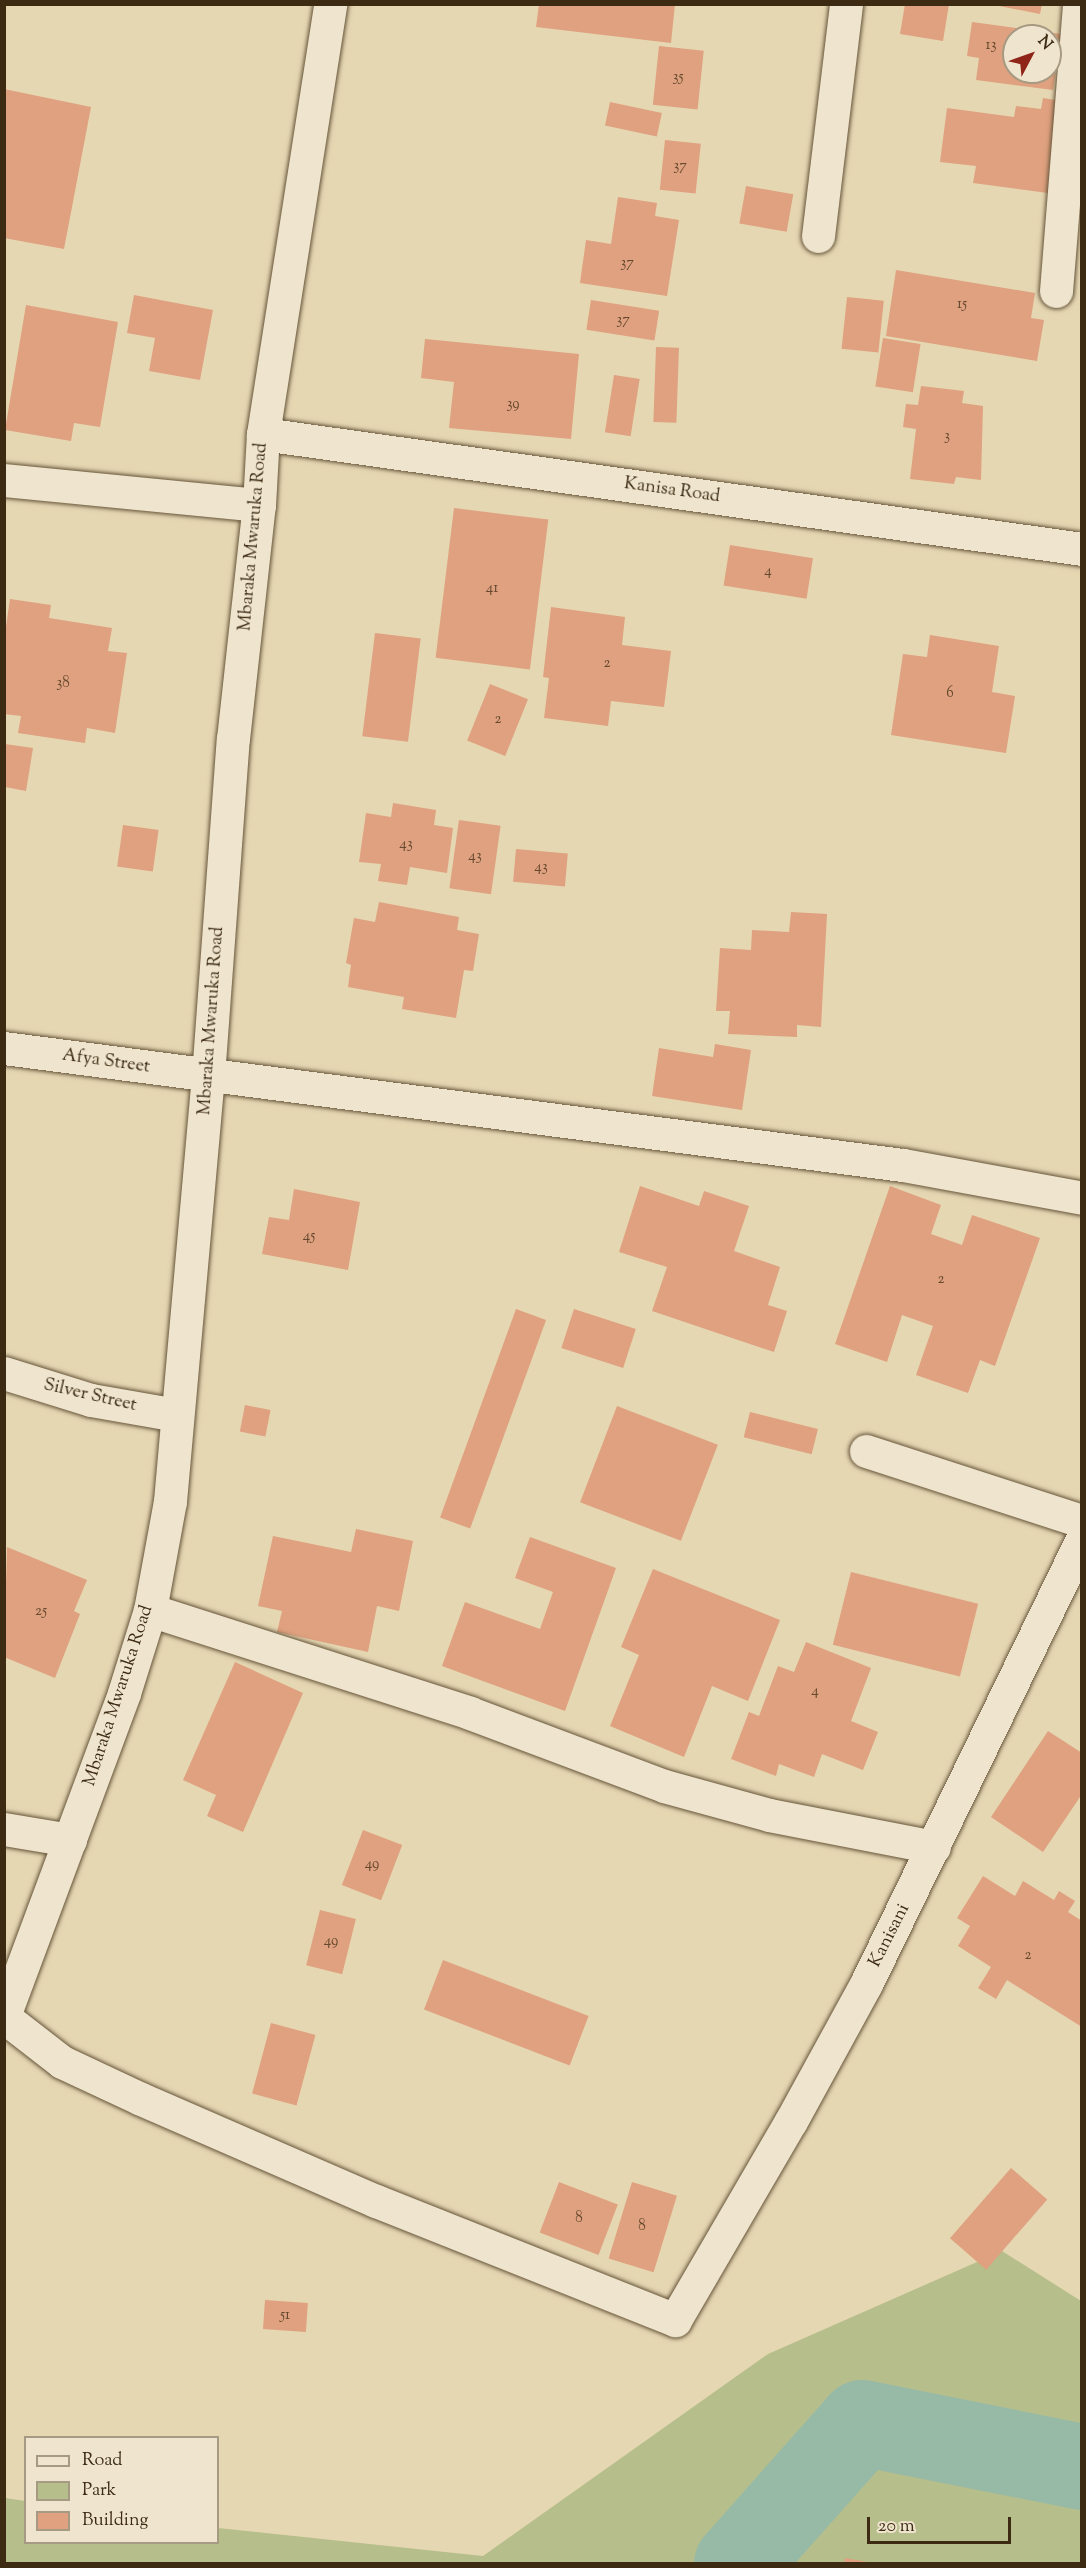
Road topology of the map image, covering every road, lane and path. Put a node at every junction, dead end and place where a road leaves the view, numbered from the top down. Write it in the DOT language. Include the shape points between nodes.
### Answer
graph roads {
  1 [pos="330,4"];
  2 [pos="846,4"];
  3 [pos="1079,4"];
  4 [pos="818,236"];
  5 [pos="1056,291"];
  6 [pos="263,434"];
  7 [pos="4,480"];
  8 [pos="259,505"];
  9 [pos="1082,549"];
  10 [pos="4,1048"];
  11 [pos="208,1076"];
  12 [pos="1082,1198"];
  13 [pos="4,1373"];
  14 [pos="177,1415"];
  15 [pos="867,1451"];
  16 [pos="1082,1521"];
  17 [pos="1082,1539"];
  18 [pos="150,1610"];
  19 [pos="4,1829"];
  20 [pos="70,1840"];
  21 [pos="934,1847"];
  22 [pos="4,2017"];
  1 -- 6 [label="street, Mbaraka Mwaruka Road"];
  2 -- 4 [label="street"];
  3 -- 5 [label="street"];
  6 -- 8 [label="street, Mbaraka Mwaruka Road"];
  6 -- 9 [label="street, Kanisa Road"];
  7 -- 8 [label="street"];
  8 -- 11 [label="street, Mbaraka Mwaruka Road" via="233,740"];
  10 -- 11 [label="street, Afya Street"];
  11 -- 12 [label="street, Afya Street" via="903,1165"];
  11 -- 14 [label="street, Mbaraka Mwaruka Road"];
  13 -- 14 [label="street, Silver Street" via="91,1400"];
  14 -- 18 [label="street, Mbaraka Mwaruka Road" via="170,1501"];
  15 -- 16 [label="street"];
  17 -- 21 [label="street, Kanisani"];
  18 -- 20 [label="street, Mbaraka Mwaruka Road"];
  18 -- 21 [label="street" via="470,1713 664,1786 769,1815"];
  19 -- 20 [label="street"];
  20 -- 22 [label="street, Mbaraka Mwaruka Road"];
  21 -- 22 [label="street, Kanisani" via="791,2121 675,2320 376,2201 141,2099 62,2062"];
}
